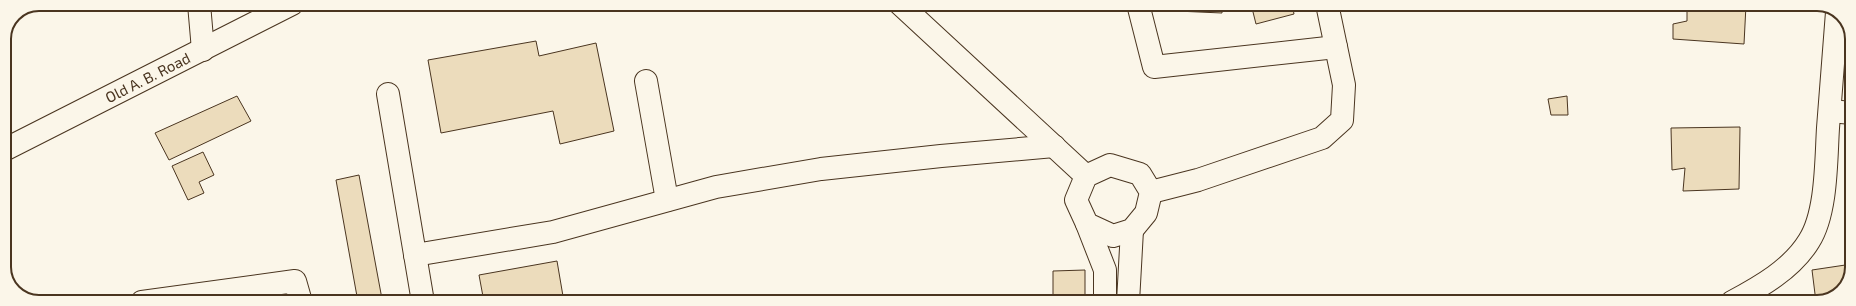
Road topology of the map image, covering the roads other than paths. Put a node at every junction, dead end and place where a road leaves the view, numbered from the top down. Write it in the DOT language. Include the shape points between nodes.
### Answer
graph roads {
  1 [pos="200,11"];
  2 [pos="278,11"];
  3 [pos="908,11"];
  4 [pos="1140,11"];
  5 [pos="1328,11"];
  6 [pos="1837,19"];
  7 [pos="1336,47"];
  8 [pos="203,50"];
  9 [pos="646,81"];
  10 [pos="388,94"];
  11 [pos="1830,111"];
  12 [pos="1845,112"];
  13 [pos="11,146"];
  14 [pos="1054,146"];
  15 [pos="1086,176"];
  16 [pos="1151,192"];
  17 [pos="667,200"];
  18 [pos="1087,224"];
  19 [pos="1132,230"];
  20 [pos="415,255"];
  21 [pos="193,295"];
  22 [pos="299,295"];
  23 [pos="422,295"];
  24 [pos="1105,295"];
  25 [pos="1128,295"];
  26 [pos="1745,295"];
  1 -- 8 [label="street"];
  2 -- 8 [label="street, Old A. B. Road"];
  3 -- 14 [label="street"];
  4 -- 7 [label="street" via="1154,67"];
  5 -- 7 [label="street"];
  6 -- 11 [label="street"];
  7 -- 16 [label="street" via="1344,86 1342,120 1322,138 1198,180"];
  8 -- 13 [label="street, Old A. B. Road"];
  9 -- 17 [label="street"];
  10 -- 20 [label="street"];
  11 -- 12 [label="street"];
  11 -- 26 [label="street" via="1824,184 1818,220 1810,240 1794,262"];
  14 -- 15 [label="street"];
  14 -- 17 [label="street" via="821,169 716,187"];
  15 -- 16 [label="street" via="1110,165 1140,174"];
  15 -- 18 [label="street" via="1076,200"];
  16 -- 19 [label="street" via="1146,213"];
  17 -- 20 [label="street" via="553,232"];
  18 -- 19 [label="street" via="1113,236"];
  18 -- 24 [label="street" via="1105,270"];
  19 -- 25 [label="street"];
  20 -- 23 [label="street"];
  21 -- 22 [label="street" via="294,281"];
}
